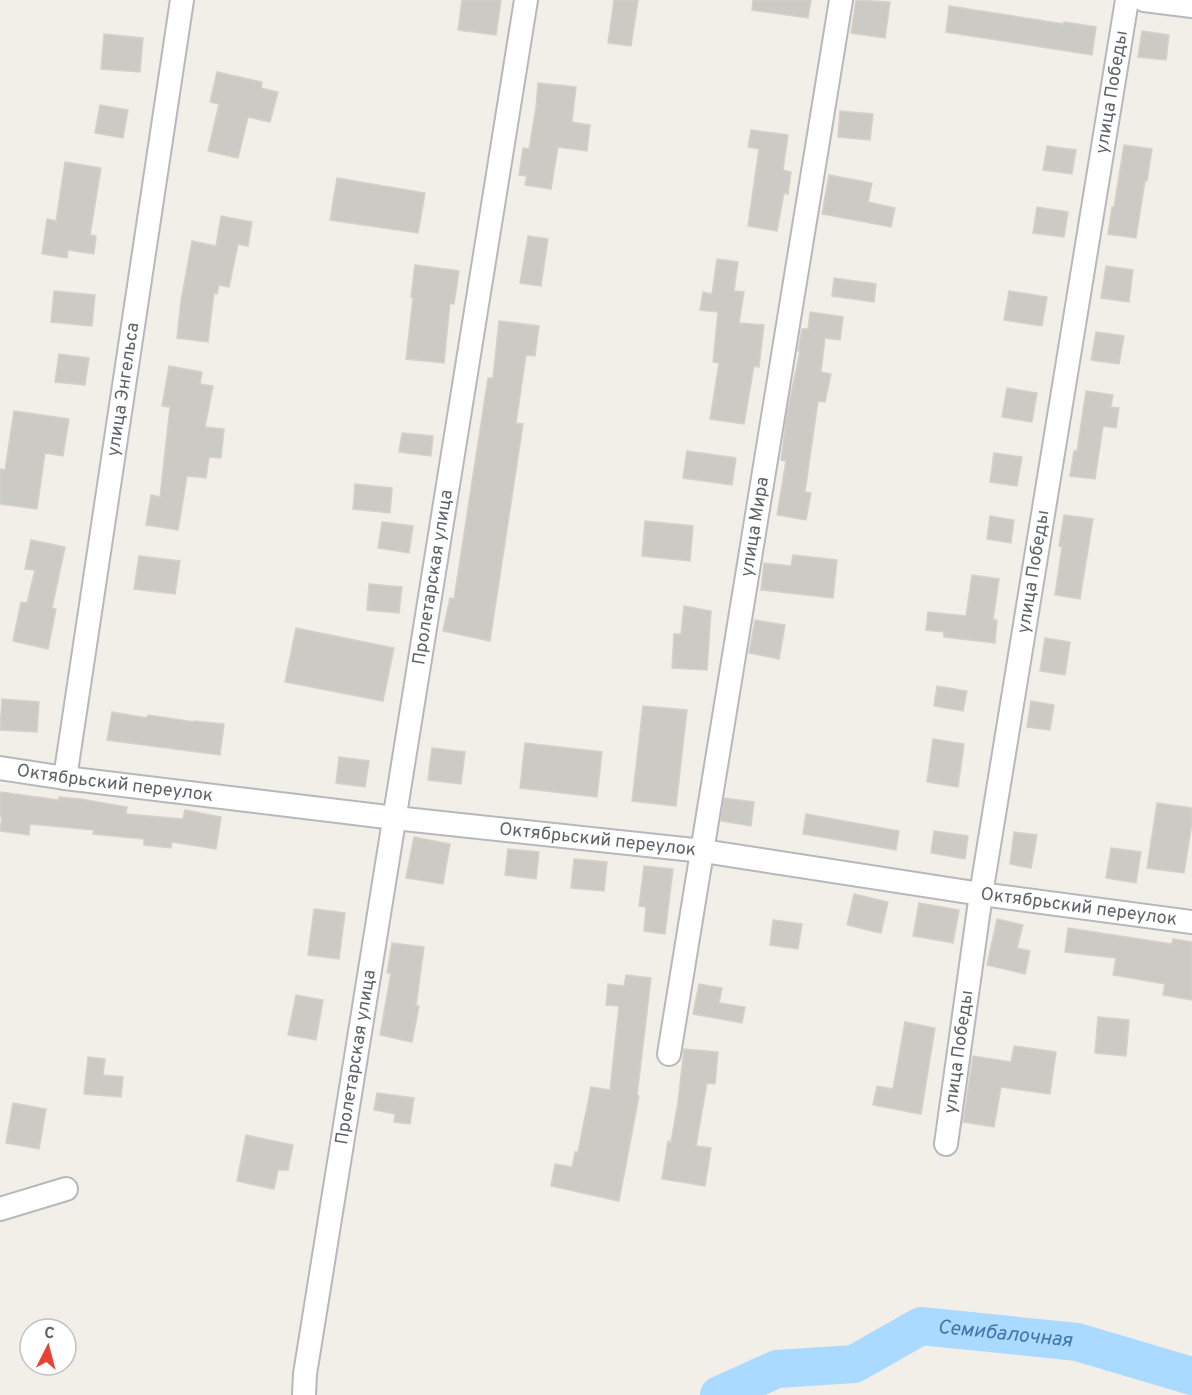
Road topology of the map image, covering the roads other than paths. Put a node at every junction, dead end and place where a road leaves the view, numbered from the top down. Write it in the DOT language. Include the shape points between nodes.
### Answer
graph roads {
  1 [pos="182,0"];
  2 [pos="526,0"];
  3 [pos="842,0"];
  4 [pos="1127,0"];
  5 [pos="1144,0"];
  6 [pos="1192,6"];
  7 [pos="0,768"];
  8 [pos="65,778"];
  9 [pos="395,818"];
  10 [pos="703,851"];
  11 [pos="981,894"];
  12 [pos="1192,922"];
  13 [pos="669,1054"];
  14 [pos="946,1144"];
  15 [pos="66,1189"];
  16 [pos="0,1209"];
  17 [pos="304,1385"];
  1 -- 8 [label="street, улица Энгельса"];
  2 -- 9 [label="street, Пролетарская улица"];
  3 -- 10 [label="street, улица Мира"];
  4 -- 11 [label="street, улица Победы"];
  5 -- 6 [label="street"];
  7 -- 8 [label="street, Октябрьский переулок"];
  8 -- 9 [label="street, Октябрьский переулок"];
  9 -- 10 [label="street, Октябрьский переулок"];
  9 -- 17 [label="street, Пролетарская улица"];
  10 -- 11 [label="street, Октябрьский переулок"];
  10 -- 13 [label="street, улица Мира"];
  11 -- 12 [label="street, Октябрьский переулок"];
  11 -- 14 [label="street, улица Победы"];
  15 -- 16 [label="street"];
}
